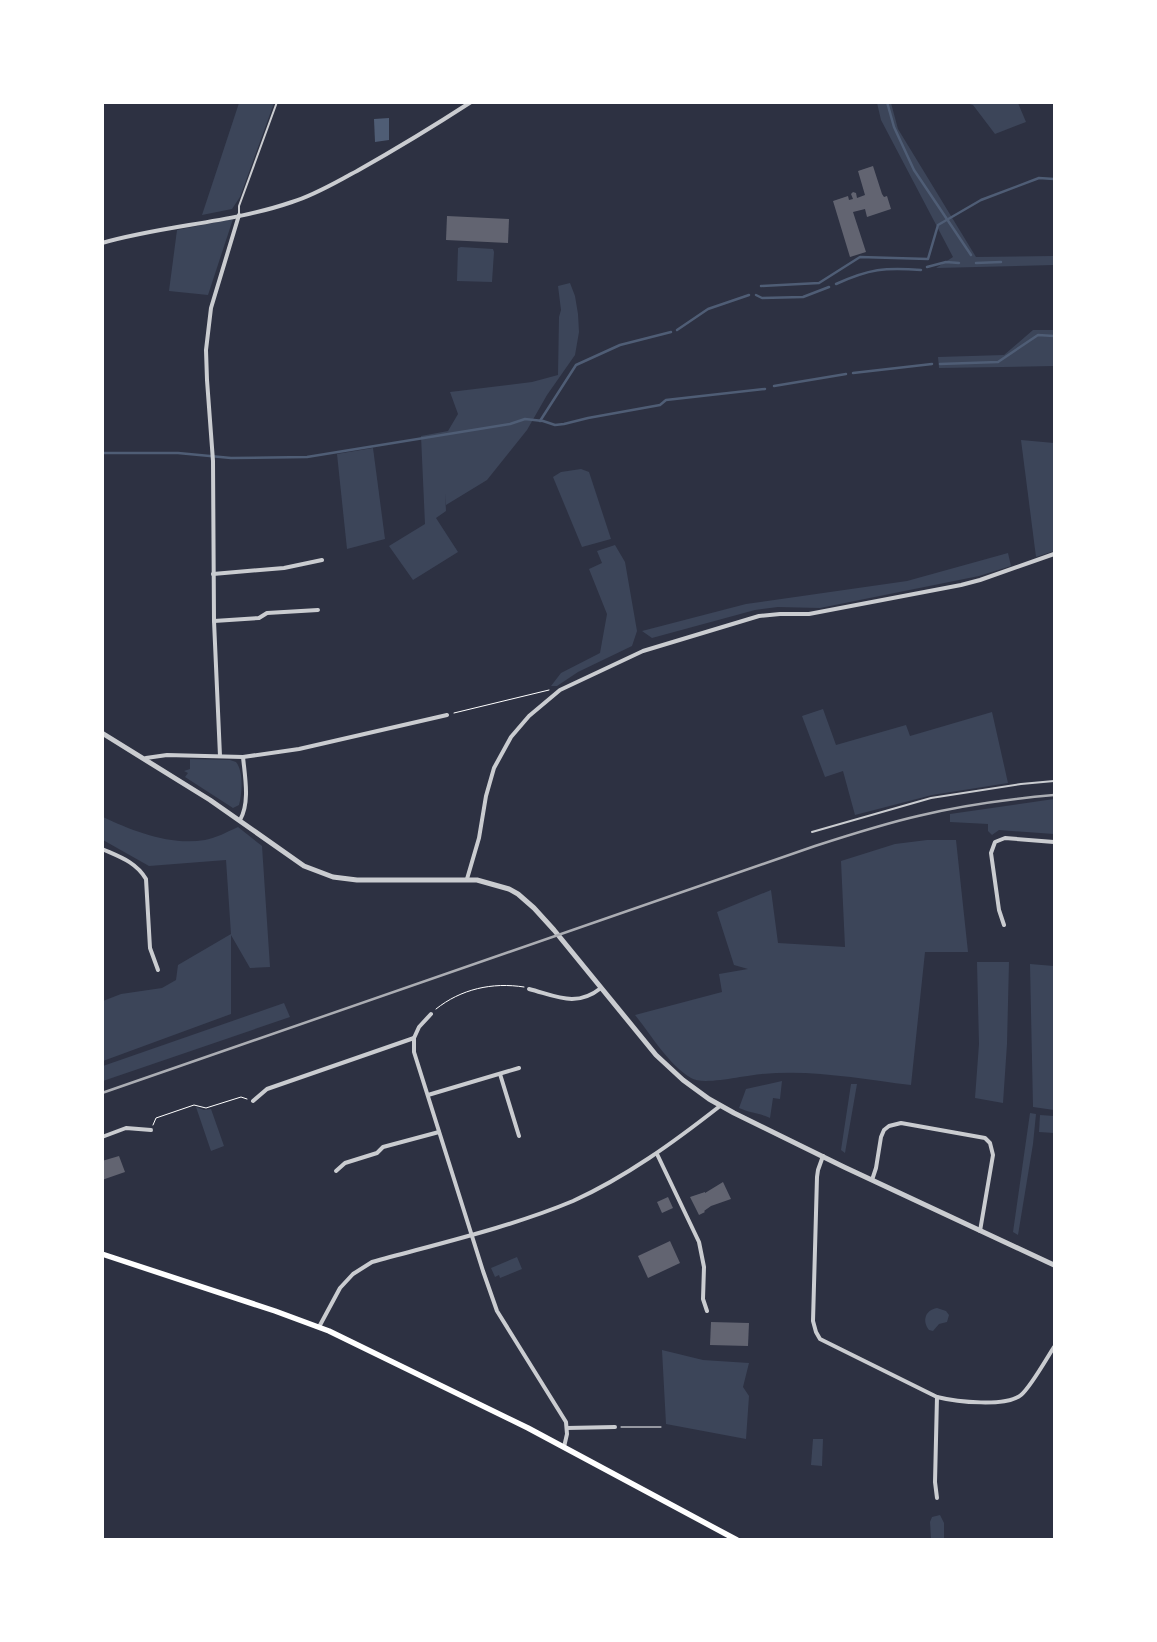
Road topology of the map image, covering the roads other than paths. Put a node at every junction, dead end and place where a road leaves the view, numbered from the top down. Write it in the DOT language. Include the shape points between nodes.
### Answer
graph roads {
  1 [pos="277,102"];
  2 [pos="471,102"];
  3 [pos="239,215"];
  4 [pos="102,243"];
  5 [pos="1054,554"];
  6 [pos="322,560"];
  7 [pos="213,574"];
  8 [pos="318,610"];
  9 [pos="214,621"];
  10 [pos="447,715"];
  11 [pos="102,732"];
  12 [pos="220,756"];
  13 [pos="243,757"];
  14 [pos="146,758"];
  15 [pos="1054,781"];
  16 [pos="240,820"];
  17 [pos="812,832"];
  18 [pos="1054,842"];
  19 [pos="102,849"];
  20 [pos="467,879"];
  21 [pos="1004,925"];
  22 [pos="158,970"];
  23 [pos="601,988"];
  24 [pos="529,989"];
  25 [pos="431,1014"];
  26 [pos="414,1038"];
  27 [pos="519,1068"];
  28 [pos="500,1074"];
  29 [pos="428,1094"];
  30 [pos="253,1101"];
  31 [pos="720,1106"];
  32 [pos="151,1130"];
  33 [pos="438,1132"];
  34 [pos="519,1136"];
  35 [pos="102,1137"];
  36 [pos="657,1154"];
  37 [pos="823,1156"];
  38 [pos="336,1171"];
  39 [pos="872,1180"];
  40 [pos="980,1231"];
  41 [pos="471,1234"];
  42 [pos="102,1254"];
  43 [pos="1054,1265"];
  44 [pos="707,1311"];
  45 [pos="319,1327"];
  46 [pos="1054,1346"];
  47 [pos="937,1397"];
  48 [pos="615,1427"];
  49 [pos="567,1428"];
  50 [pos="564,1447"];
  51 [pos="937,1498"];
  52 [pos="737,1540"];
  1 -- 3 [label="lane" via="239,206"];
  2 -- 3 [label="street" via="397,149 314,193 294,202"];
  3 -- 4 [label="street"];
  3 -- 7 [label="street" via="208,324"];
  5 -- 20 [label="street" via="961,585 809,614 759,616 643,651 560,690 529,716 511,737 494,768"];
  6 -- 7 [label="street" via="284,568"];
  7 -- 9 [label="street"];
  8 -- 9 [label="street"];
  9 -- 12 [label="street"];
  10 -- 13 [label="street" via="299,749"];
  11 -- 14 [label="street"];
  12 -- 13 [label="street"];
  12 -- 14 [label="street" via="160,755"];
  13 -- 16 [label="street" via="245,802"];
  14 -- 16 [label="street"];
  15 -- 17 [label="lane" via="931,798"];
  16 -- 20 [label="street" via="304,866 333,877 363,880"];
  18 -- 21 [label="street" via="1004,838 995,842 991,853"];
  19 -- 22 [label="street" via="133,863 146,878 150,948"];
  20 -- 23 [label="street" via="496,884 518,894 554,930"];
  23 -- 24 [label="street" via="591,996 578,999 563,999"];
  23 -- 31 [label="street" via="665,1065"];
  25 -- 26 [label="street"];
  26 -- 29 [label="street" via="414,1052"];
  26 -- 30 [label="street" via="267,1089"];
  27 -- 28 [label="street"];
  28 -- 29 [label="street"];
  28 -- 34 [label="street"];
  29 -- 33 [label="street"];
  31 -- 36 [label="street"];
  31 -- 37 [label="street"];
  32 -- 35 [label="street" via="126,1128"];
  33 -- 38 [label="street" via="383,1148 345,1163"];
  33 -- 41 [label="street"];
  36 -- 41 [label="street" via="573,1200"];
  36 -- 44 [label="street" via="700,1242 704,1267 703,1299"];
  37 -- 39 [label="street"];
  37 -- 47 [label="street" via="817,1177 816,1332 825,1342"];
  39 -- 40 [label="street"];
  39 -- 40 [label="street" via="881,1137 889,1126 901,1124 984,1138 990,1143 993,1155"];
  40 -- 43 [label="street"];
  41 -- 45 [label="street" via="372,1262 353,1274 340,1288"];
  41 -- 49 [label="street" via="497,1311 563,1416"];
  42 -- 45 [label="main road"];
  45 -- 50 [label="main road"];
  46 -- 47 [label="street" via="1023,1394 1014,1400 954,1401"];
  47 -- 51 [label="street"];
  48 -- 49 [label="street"];
  49 -- 50 [label="street"];
  50 -- 52 [label="main road"];
}
